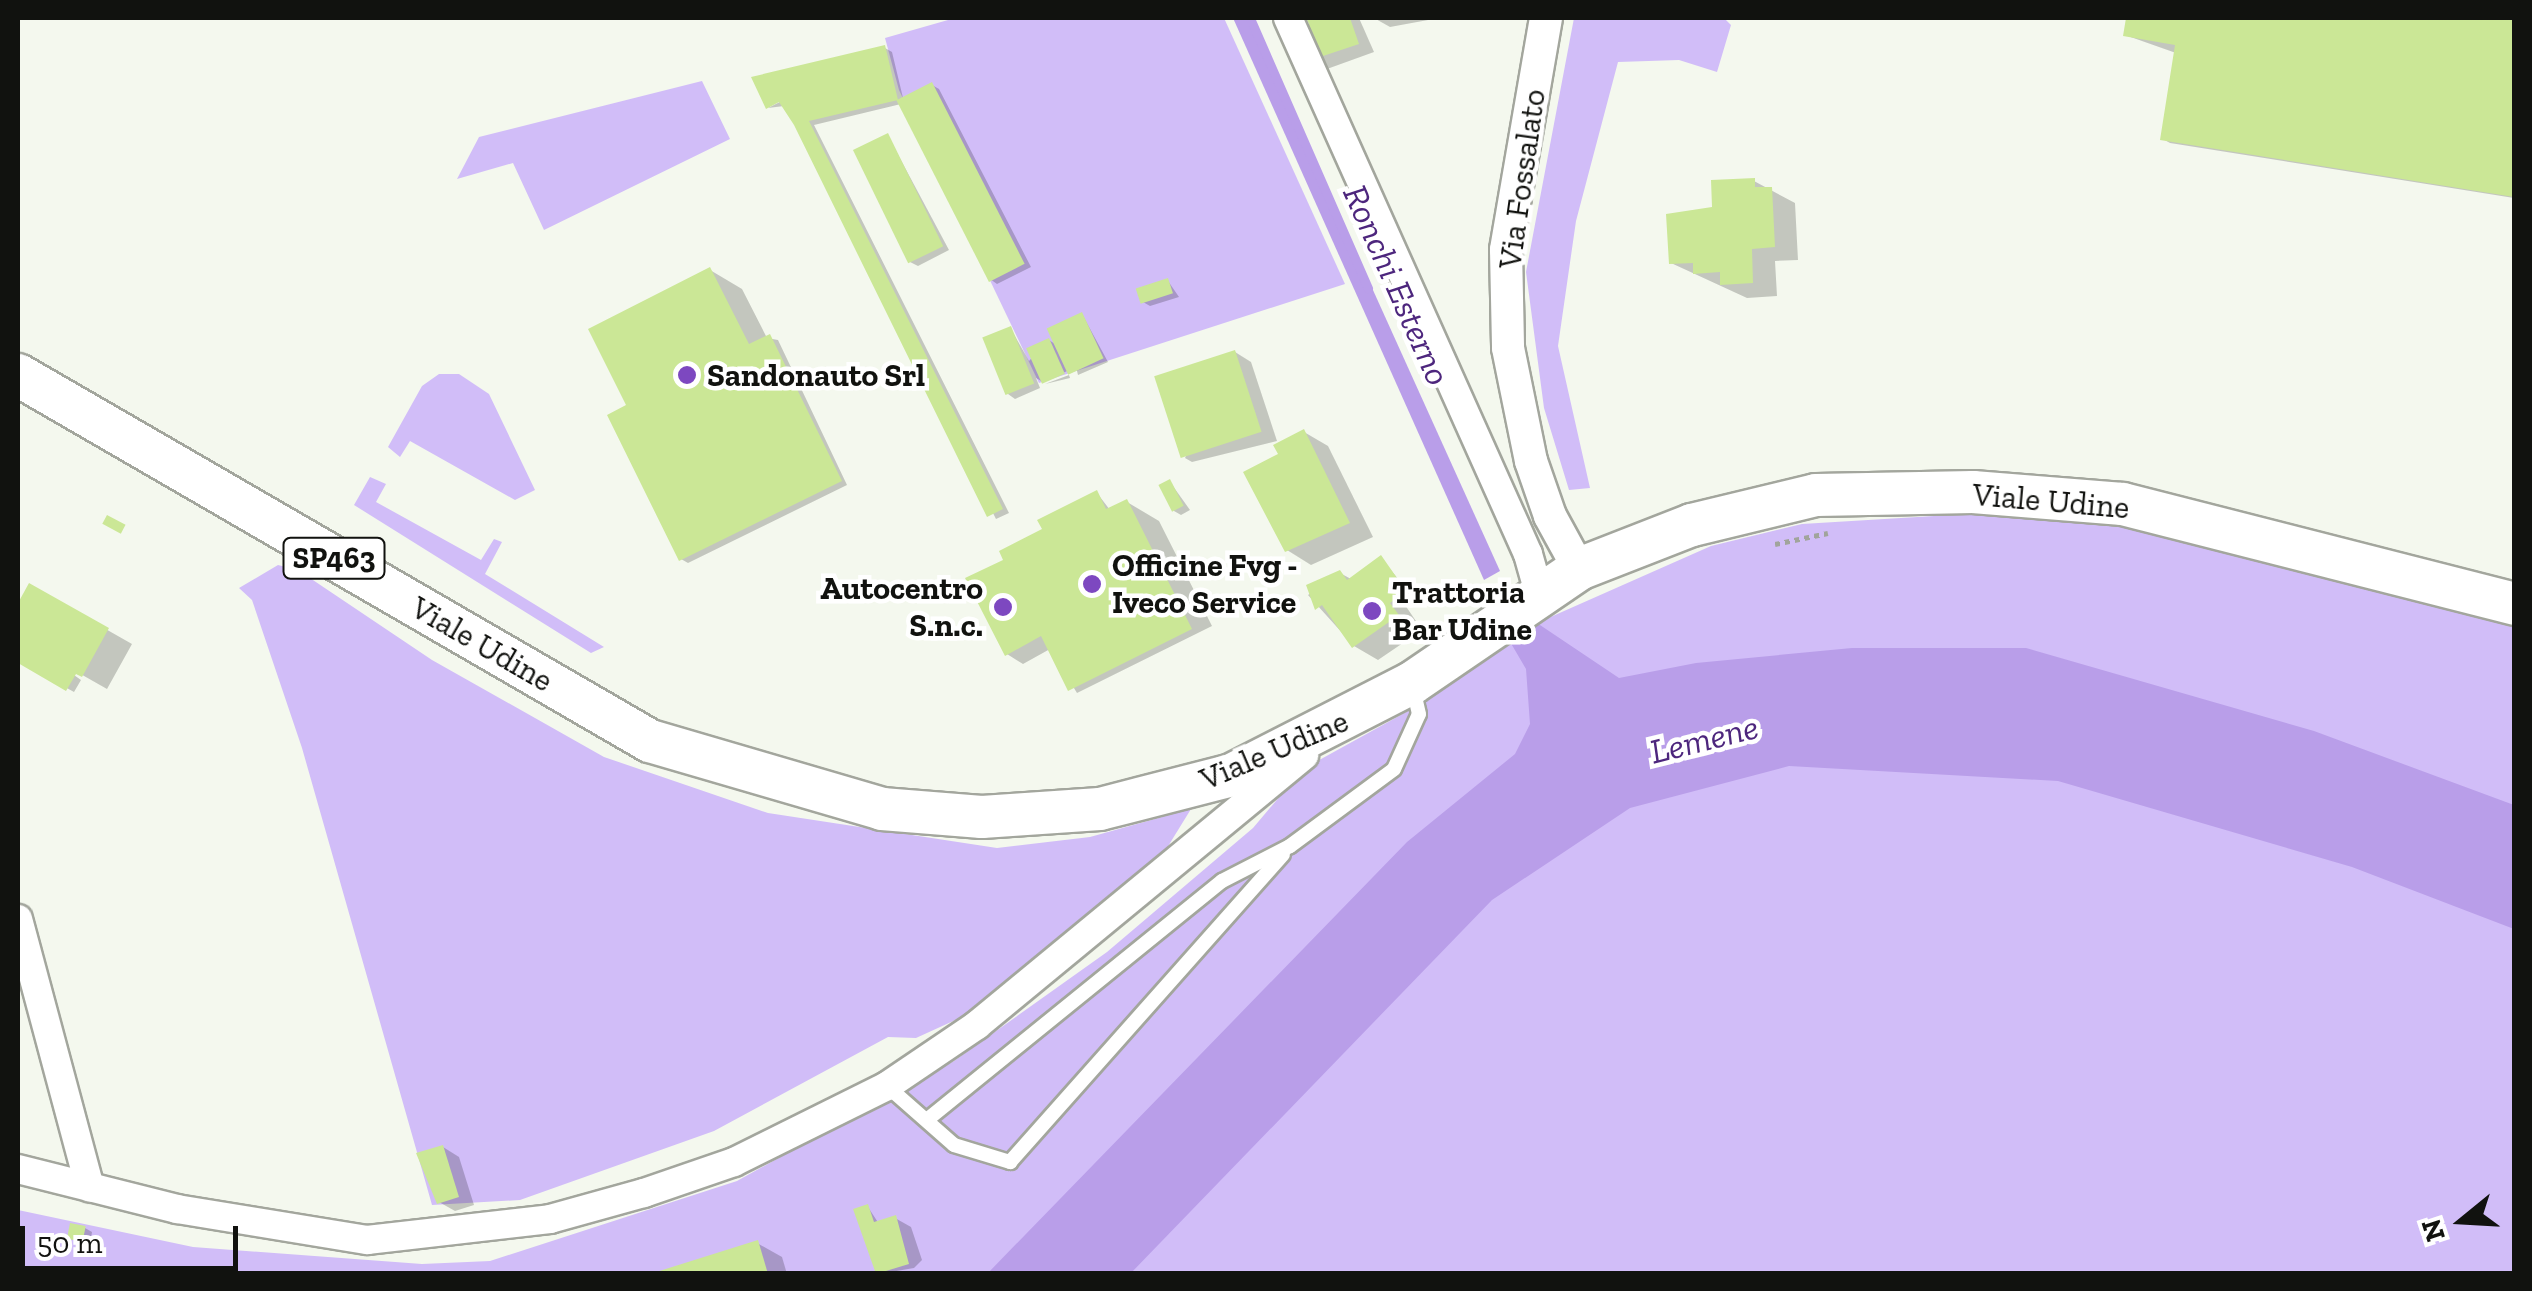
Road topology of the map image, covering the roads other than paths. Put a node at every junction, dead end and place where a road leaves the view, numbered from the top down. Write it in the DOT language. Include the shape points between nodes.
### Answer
graph roads {
  1 [pos="1288,18"];
  2 [pos="1546,18"];
  3 [pos="18,375"];
  4 [pos="1579,569"];
  5 [pos="1539,593"];
  6 [pos="2514,604"];
  7 [pos="1412,683"];
  8 [pos="1361,712"];
  9 [pos="1290,846"];
  10 [pos="18,919"];
  11 [pos="887,1086"];
  12 [pos="928,1119"];
  13 [pos="18,1169"];
  14 [pos="90,1187"];
  1 -- 5 [label="street"];
  2 -- 4 [label="street, Via Fossalato" via="1506,250 1508,348 1531,460"];
  3 -- 8 [label="main road, Viale Udine / SP463" via="650,741 790,787 882,809 982,818 1100,809 1232,775"];
  4 -- 5 [label="main road, Viale Udine / SP463"];
  4 -- 6 [label="main road, Viale Udine / SP463" via="1692,525 1816,495 1973,492 2123,504"];
  5 -- 7 [label="main road, Viale Udine / SP463"];
  7 -- 8 [label="main road, Viale Udine / SP463"];
  7 -- 9 [label="lane" via="1419,714 1394,769"];
  8 -- 11 [label="street" via="993,1012"];
  9 -- 12 [label="lane" via="1222,881"];
  9 -- 12 [label="lane" via="1010,1162 954,1144"];
  10 -- 14 [label="street"];
  11 -- 12 [label="lane"];
  11 -- 14 [label="street" via="734,1162 550,1220 454,1235 367,1240 177,1209"];
  13 -- 14 [label="street"];
}
